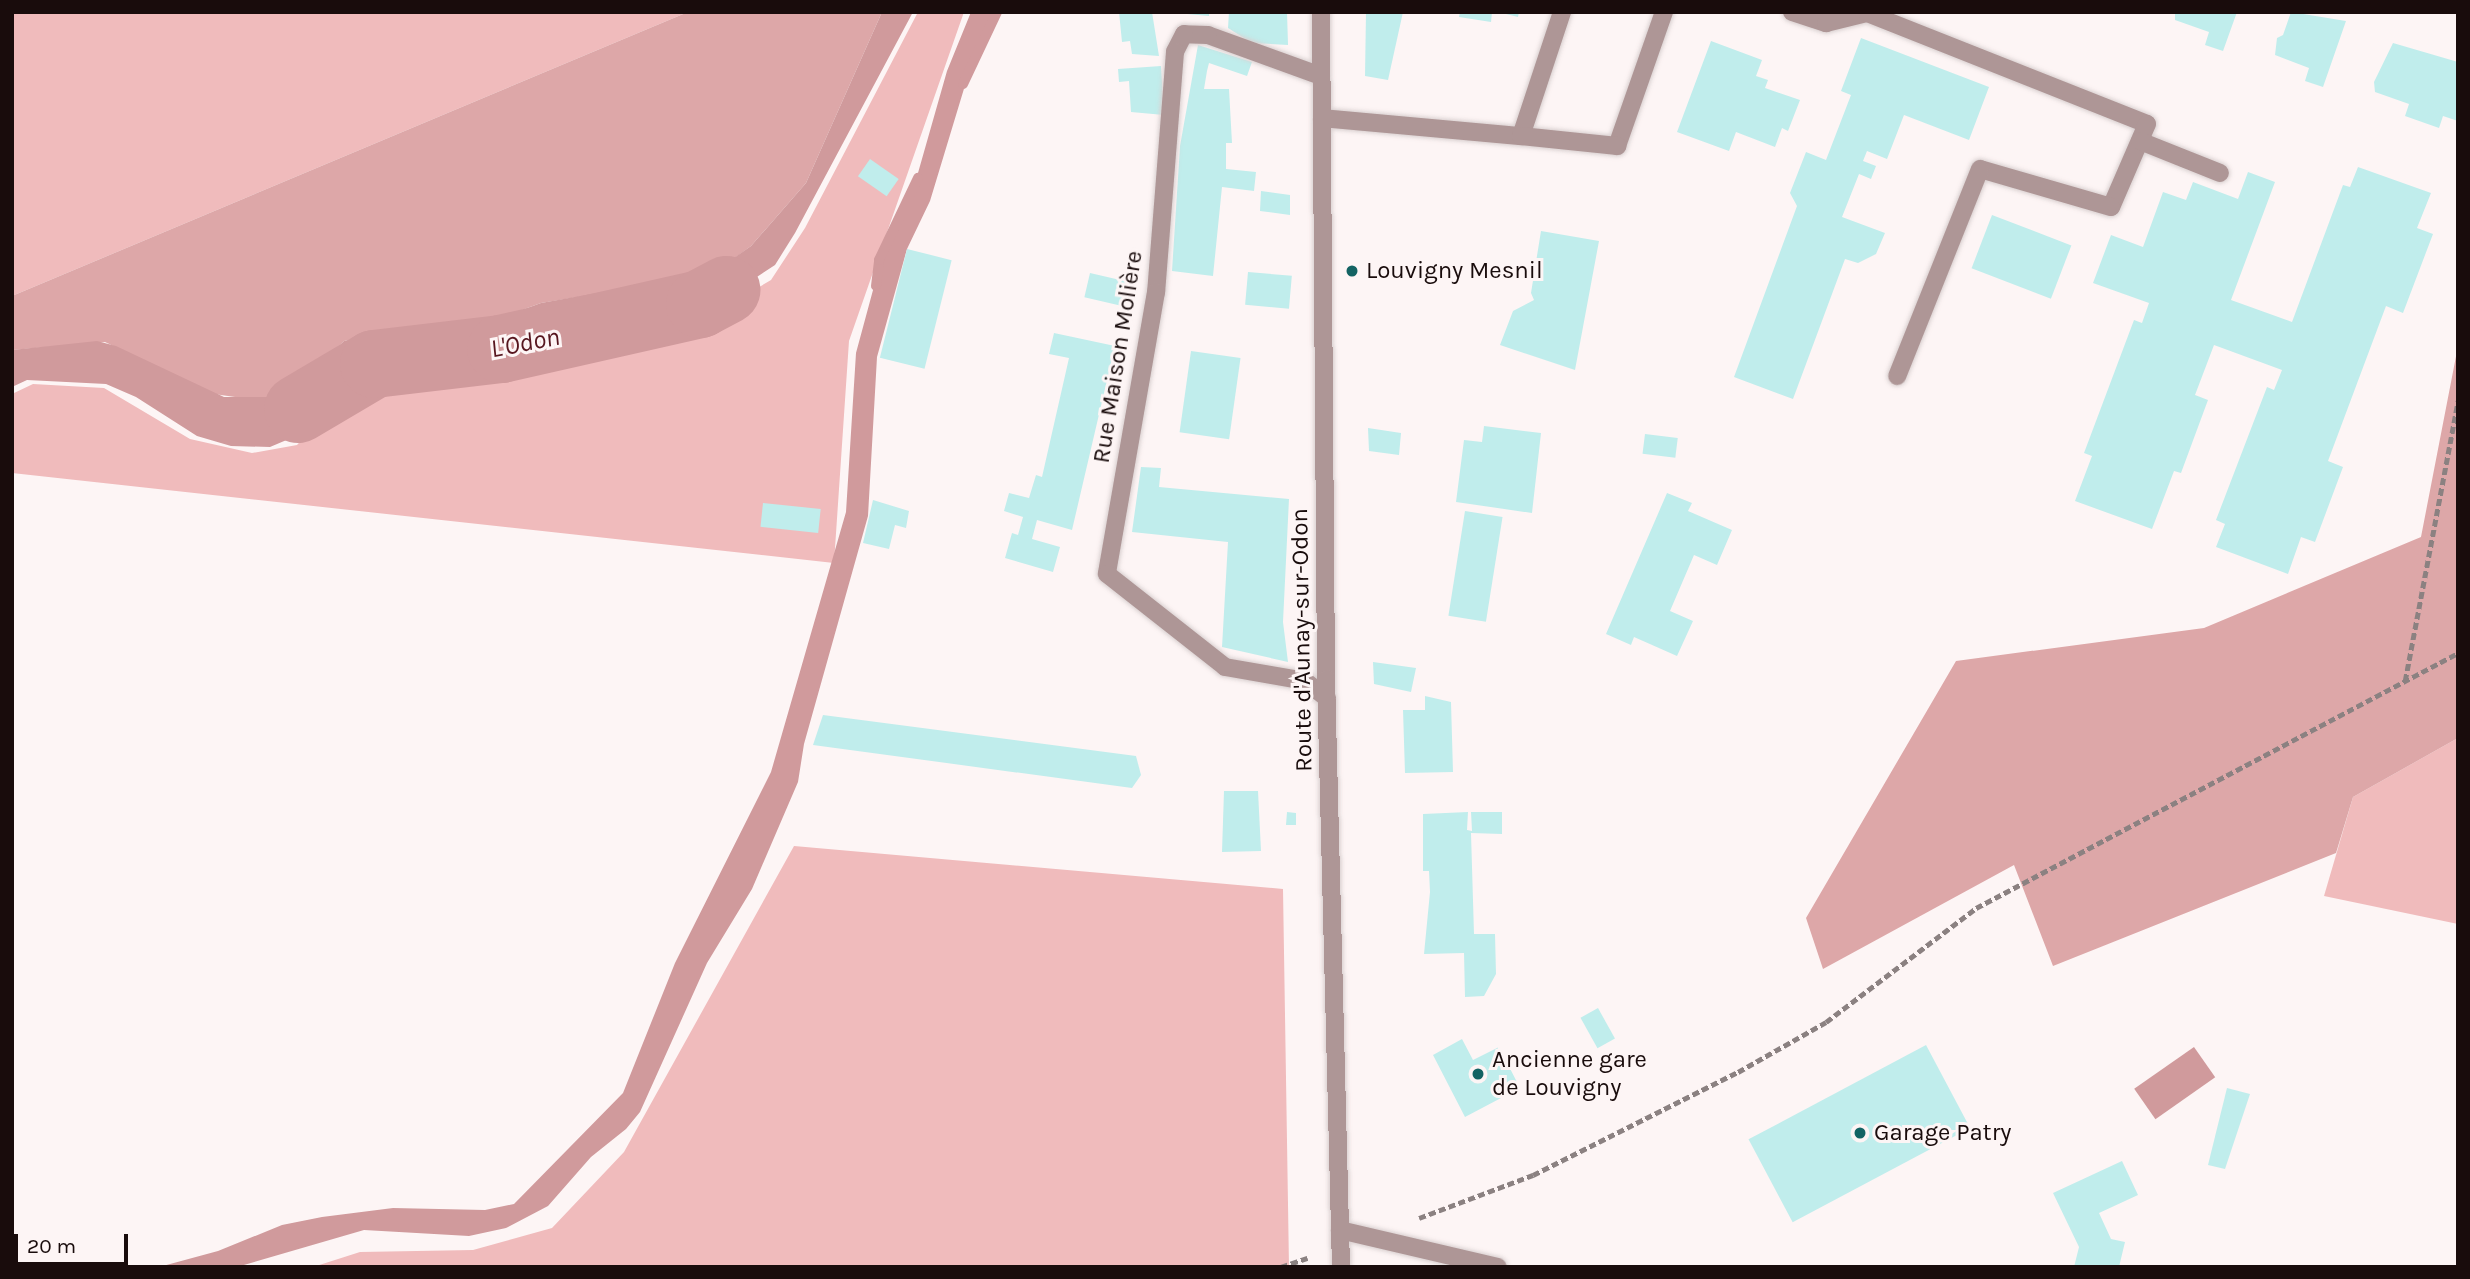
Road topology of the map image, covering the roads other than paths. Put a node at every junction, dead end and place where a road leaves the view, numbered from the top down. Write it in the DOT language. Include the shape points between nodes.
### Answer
graph roads {
  1 [pos="1321,12"];
  2 [pos="1562,12"];
  3 [pos="1664,12"];
  4 [pos="1792,12"];
  5 [pos="1321,76"];
  6 [pos="1322,118"];
  7 [pos="1521,136"];
  8 [pos="2140,141"];
  9 [pos="2220,173"];
  10 [pos="1897,376"];
  11 [pos="1327,698"];
  12 [pos="1340,1230"];
  13 [pos="1341,1267"];
  14 [pos="1498,1267"];
  1 -- 5 [label="street, Route d'Aunay-sur-Odon"];
  2 -- 7 [label="street"];
  3 -- 7 [label="street" via="1617,146"];
  4 -- 8 [label="street" via="1826,23 1867,13 2147,124"];
  5 -- 6 [label="street, Route d'Aunay-sur-Odon"];
  5 -- 11 [label="street, Rue Maison Molière" via="1208,35 1184,34 1175,52 1156,292 1108,574 1225,667 1305,681"];
  6 -- 7 [label="street"];
  6 -- 11 [label="street, Route d'Aunay-sur-Odon"];
  8 -- 9 [label="street"];
  8 -- 10 [label="street" via="2111,207 1980,169"];
  11 -- 12 [label="street, Route d'Aunay-sur-Odon"];
  12 -- 13 [label="street, Route d'Aunay-sur-Odon"];
  12 -- 14 [label="street"];
}
